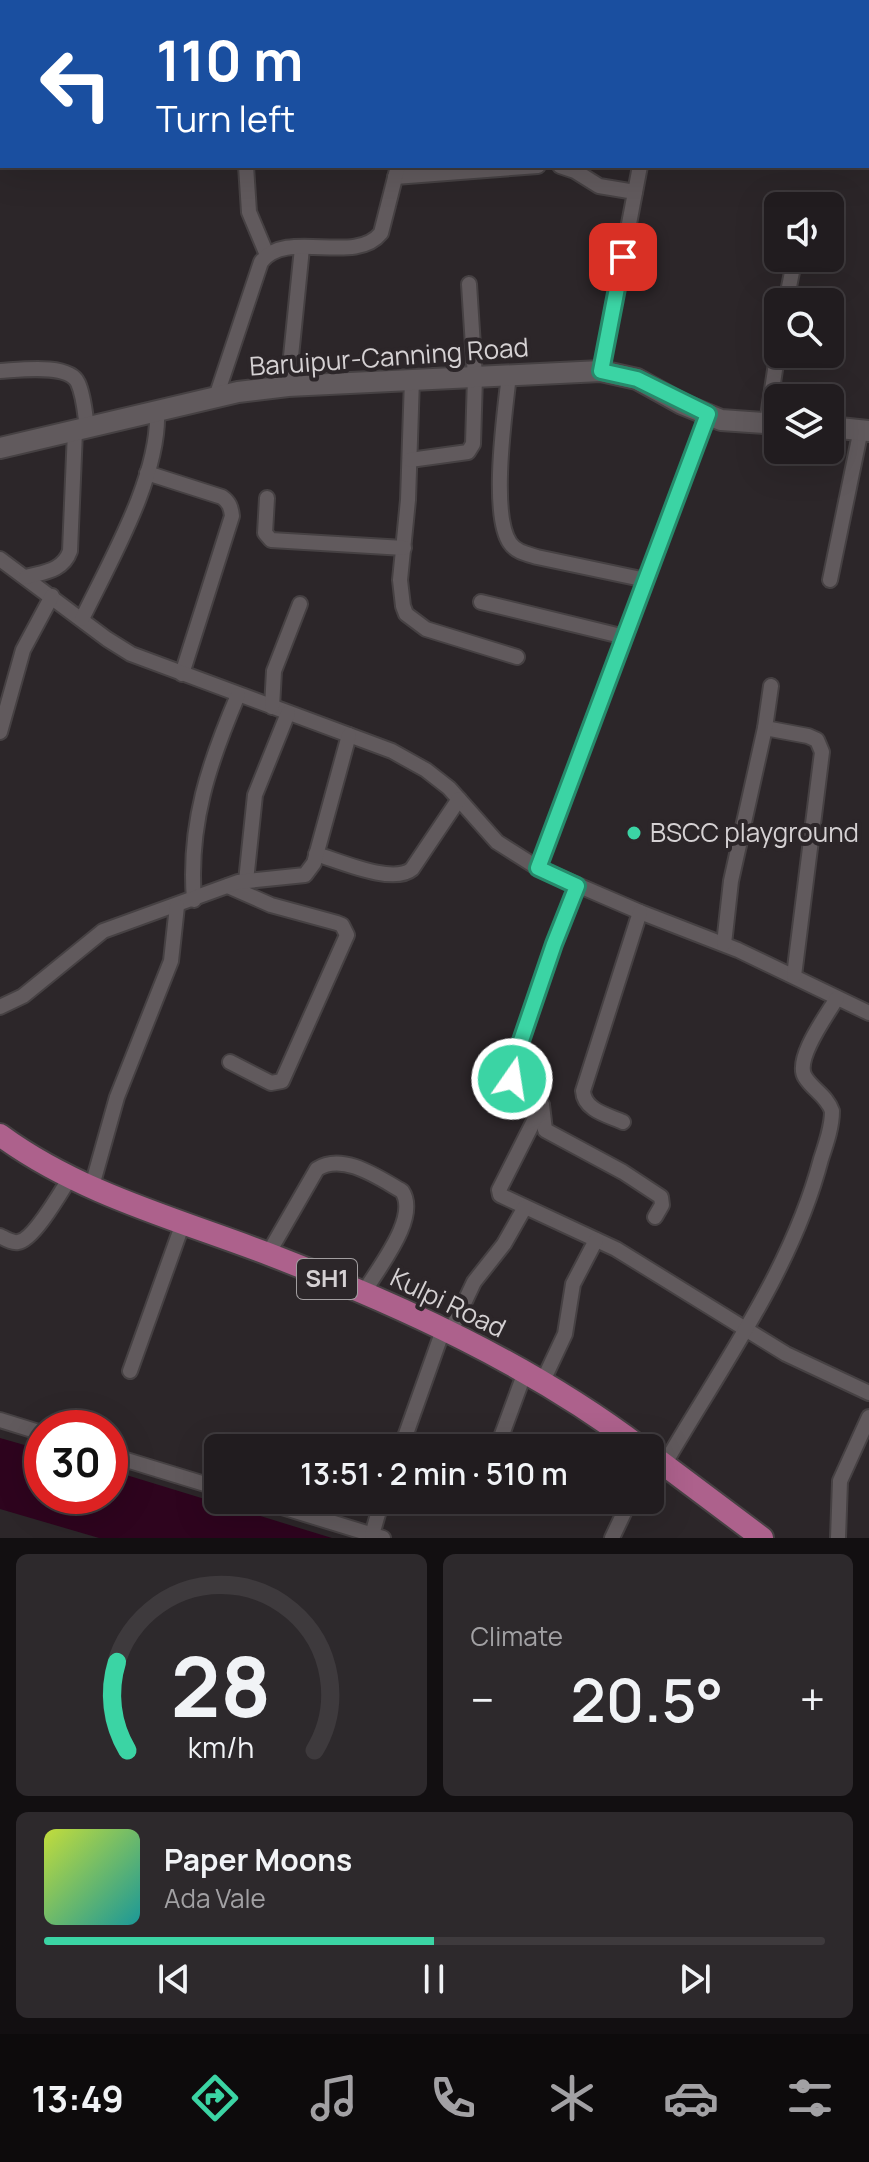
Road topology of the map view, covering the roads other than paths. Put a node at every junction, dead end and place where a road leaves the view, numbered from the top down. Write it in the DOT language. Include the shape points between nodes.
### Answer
graph roads {
  1 [pos="246,168"];
  2 [pos="481,168"];
  3 [pos="566,168"];
  4 [pos="640,168"];
  5 [pos="396,171"];
  6 [pos="635,192"];
  7 [pos="302,248"];
  8 [pos="267,255"];
  9 [pos="469,284"];
  10 [pos="0,371"];
  11 [pos="601,371"];
  12 [pos="509,375"];
  13 [pos="475,377"];
  14 [pos="412,379"];
  15 [pos="288,386"];
  16 [pos="216,397"];
  17 [pos="157,411"];
  18 [pos="708,414"];
  19 [pos="764,423"];
  20 [pos="844,428"];
  21 [pos="81,429"];
  22 [pos="865,430"];
  23 [pos="0,448"];
  24 [pos="410,460"];
  25 [pos="147,473"];
  26 [pos="267,498"];
  27 [pos="404,548"];
  28 [pos="0,559"];
  29 [pos="26,577"];
  30 [pos="646,580"];
  31 [pos="830,580"];
  32 [pos="52,596"];
  33 [pos="481,602"];
  34 [pos="300,604"];
  35 [pos="82,619"];
  36 [pos="625,637"];
  37 [pos="517,657"];
  38 [pos="182,674"];
  39 [pos="771,686"];
  40 [pos="238,695"];
  41 [pos="272,707"];
  42 [pos="288,713"];
  43 [pos="765,728"];
  44 [pos="0,730"];
  45 [pos="349,735"];
  46 [pos="459,799"];
  47 [pos="316,854"];
  48 [pos="538,868"];
  49 [pos="246,881"];
  50 [pos="228,886"];
  51 [pos="577,886"];
  52 [pos="194,900"];
  53 [pos="177,906"];
  54 [pos="640,912"];
  55 [pos="724,944"];
  56 [pos="794,976"];
  57 [pos="837,998"];
  58 [pos="0,1007"];
  59 [pos="869,1013"];
  60 [pos="230,1062"];
  61 [pos="542,1105"];
  62 [pos="623,1122"];
  63 [pos="0,1135"];
  64 [pos="71,1176"];
  65 [pos="92,1186"];
  66 [pos="525,1207"];
  67 [pos="655,1217"];
  68 [pos="183,1223"];
  69 [pos="0,1236"];
  70 [pos="596,1240"];
  71 [pos="268,1254"];
  72 [pos="363,1294"];
  73 [pos="745,1329"];
  74 [pos="447,1332"];
  75 [pos="130,1371"];
  76 [pos="534,1378"];
  77 [pos="869,1393"];
  78 [pos="869,1417"];
  79 [pos="0,1420"];
  80 [pos="24,1427"];
  81 [pos="407,1434"];
  82 [pos="504,1434"];
  83 [pos="620,1434"];
  84 [pos="664,1444"];
  85 [pos="128,1460"];
  86 [pos="664,1465"];
  87 [pos="204,1484"];
  88 [pos="305,1514"];
  89 [pos="380,1514"];
  90 [pos="623,1514"];
  91 [pos="377,1536"];
  92 [pos="612,1538"];
  93 [pos="762,1538"];
  94 [pos="838,1538"];
  1 -- 8 [label="street" via="249,212"];
  2 -- 5 [label="street"];
  3 -- 6 [label="street" via="599,186"];
  4 -- 6 [label="street"];
  5 -- 7 [label="street" via="381,233 374,242"];
  6 -- 11 [label="street"];
  7 -- 8 [label="street"];
  7 -- 15 [label="street"];
  8 -- 16 [label="street"];
  9 -- 13 [label="street"];
  10 -- 21 [label="street" via="67,372 78,382"];
  11 -- 12 [label="main road, Baruipur-Canning Road"];
  11 -- 18 [label="main road, Baruipur-Canning Road" via="637,379"];
  12 -- 13 [label="main road, Baruipur-Canning Road"];
  12 -- 30 [label="street" via="501,456 501,512 508,541 537,557"];
  13 -- 14 [label="main road, Baruipur-Canning Road"];
  13 -- 24 [label="street" via="473,444 468,452"];
  14 -- 15 [label="main road, Baruipur-Canning Road"];
  14 -- 24 [label="street"];
  15 -- 16 [label="main road, Baruipur-Canning Road"];
  16 -- 17 [label="main road, Baruipur-Canning Road"];
  17 -- 21 [label="main road, Baruipur-Canning Road"];
  17 -- 25 [label="street" via="157,443"];
  18 -- 19 [label="main road, Baruipur-Canning Road"];
  18 -- 30 [label="street"];
  20 -- 22 [label="main road"];
  21 -- 23 [label="main road, Baruipur-Canning Road"];
  21 -- 29 [label="street" via="70,551 58,568"];
  22 -- 31 [label="street"];
  24 -- 27 [label="street"];
  25 -- 35 [label="street"];
  25 -- 38 [label="street" via="222,497 231,508"];
  26 -- 27 [label="street" via="265,533 271,540"];
  27 -- 37 [label="street" via="400,580 406,614 426,629"];
  28 -- 29 [label="street"];
  29 -- 32 [label="street"];
  30 -- 36 [label="street"];
  32 -- 35 [label="street"];
  32 -- 44 [label="street" via="20,658"];
  33 -- 36 [label="street"];
  34 -- 41 [label="street" via="274,671"];
  35 -- 38 [label="street" via="131,654"];
  36 -- 48 [label="street"];
  38 -- 40 [label="street"];
  39 -- 43 [label="street"];
  40 -- 41 [label="street"];
  40 -- 52 [label="street" via="210,761 196,821"];
  41 -- 42 [label="street"];
  42 -- 45 [label="street"];
  42 -- 49 [label="street" via="255,795"];
  43 -- 55 [label="street" via="731,881"];
  43 -- 56 [label="street" via="808,736 817,740 822,752"];
  45 -- 46 [label="street" via="404,757"];
  45 -- 47 [label="street"];
  46 -- 47 [label="street" via="406,875 391,876"];
  46 -- 48 [label="street" via="497,842"];
  47 -- 49 [label="street" via="312,868 301,876"];
  48 -- 51 [label="street"];
  49 -- 50 [label="street"];
  50 -- 52 [label="street"];
  50 -- 60 [label="street" via="271,905 342,925 347,935 282,1081 271,1083"];
  51 -- 54 [label="street"];
  51 -- 61 [label="street" via="511,1070 518,1087"];
  52 -- 53 [label="street"];
  53 -- 58 [label="street" via="103,931 23,996"];
  53 -- 65 [label="street" via="171,961 117,1097"];
  54 -- 55 [label="street"];
  54 -- 62 [label="street" via="583,1091 588,1106"];
  55 -- 56 [label="street"];
  56 -- 57 [label="street"];
  57 -- 59 [label="street"];
  57 -- 73 [label="street" via="802,1065 803,1074 832,1111 816,1181 796,1233"];
  61 -- 66 [label="street" via="499,1192"];
  61 -- 67 [label="street" via="545,1130 661,1197"];
  63 -- 64 [label="main road, Kulpi Road / SH1"];
  64 -- 65 [label="main road, Kulpi Road / SH1"];
  64 -- 69 [label="street" via="23,1241"];
  65 -- 68 [label="main road, Kulpi Road / SH1"];
  66 -- 70 [label="street"];
  66 -- 74 [label="street"];
  68 -- 71 [label="main road, Kulpi Road / SH1"];
  68 -- 75 [label="street"];
  70 -- 73 [label="street"];
  70 -- 76 [label="street" via="573,1284 565,1334"];
  71 -- 72 [label="main road, Kulpi Road / SH1"];
  71 -- 72 [label="street" via="317,1169 326,1163 347,1164 402,1191 409,1206"];
  72 -- 74 [label="main road, Kulpi Road / SH1"];
  73 -- 77 [label="street"];
  73 -- 84 [label="street"];
  74 -- 76 [label="main road, Kulpi Road / SH1"];
  74 -- 81 [label="street"];
  76 -- 82 [label="street"];
  76 -- 83 [label="main road, Kulpi Road / SH1"];
  78 -- 94 [label="street" via="840,1481"];
  79 -- 80 [label="street"];
  85 -- 87 [label="street"];
  86 -- 93 [label="main road"];
  88 -- 91 [label="street"];
  89 -- 91 [label="street"];
  90 -- 92 [label="street"];
}
